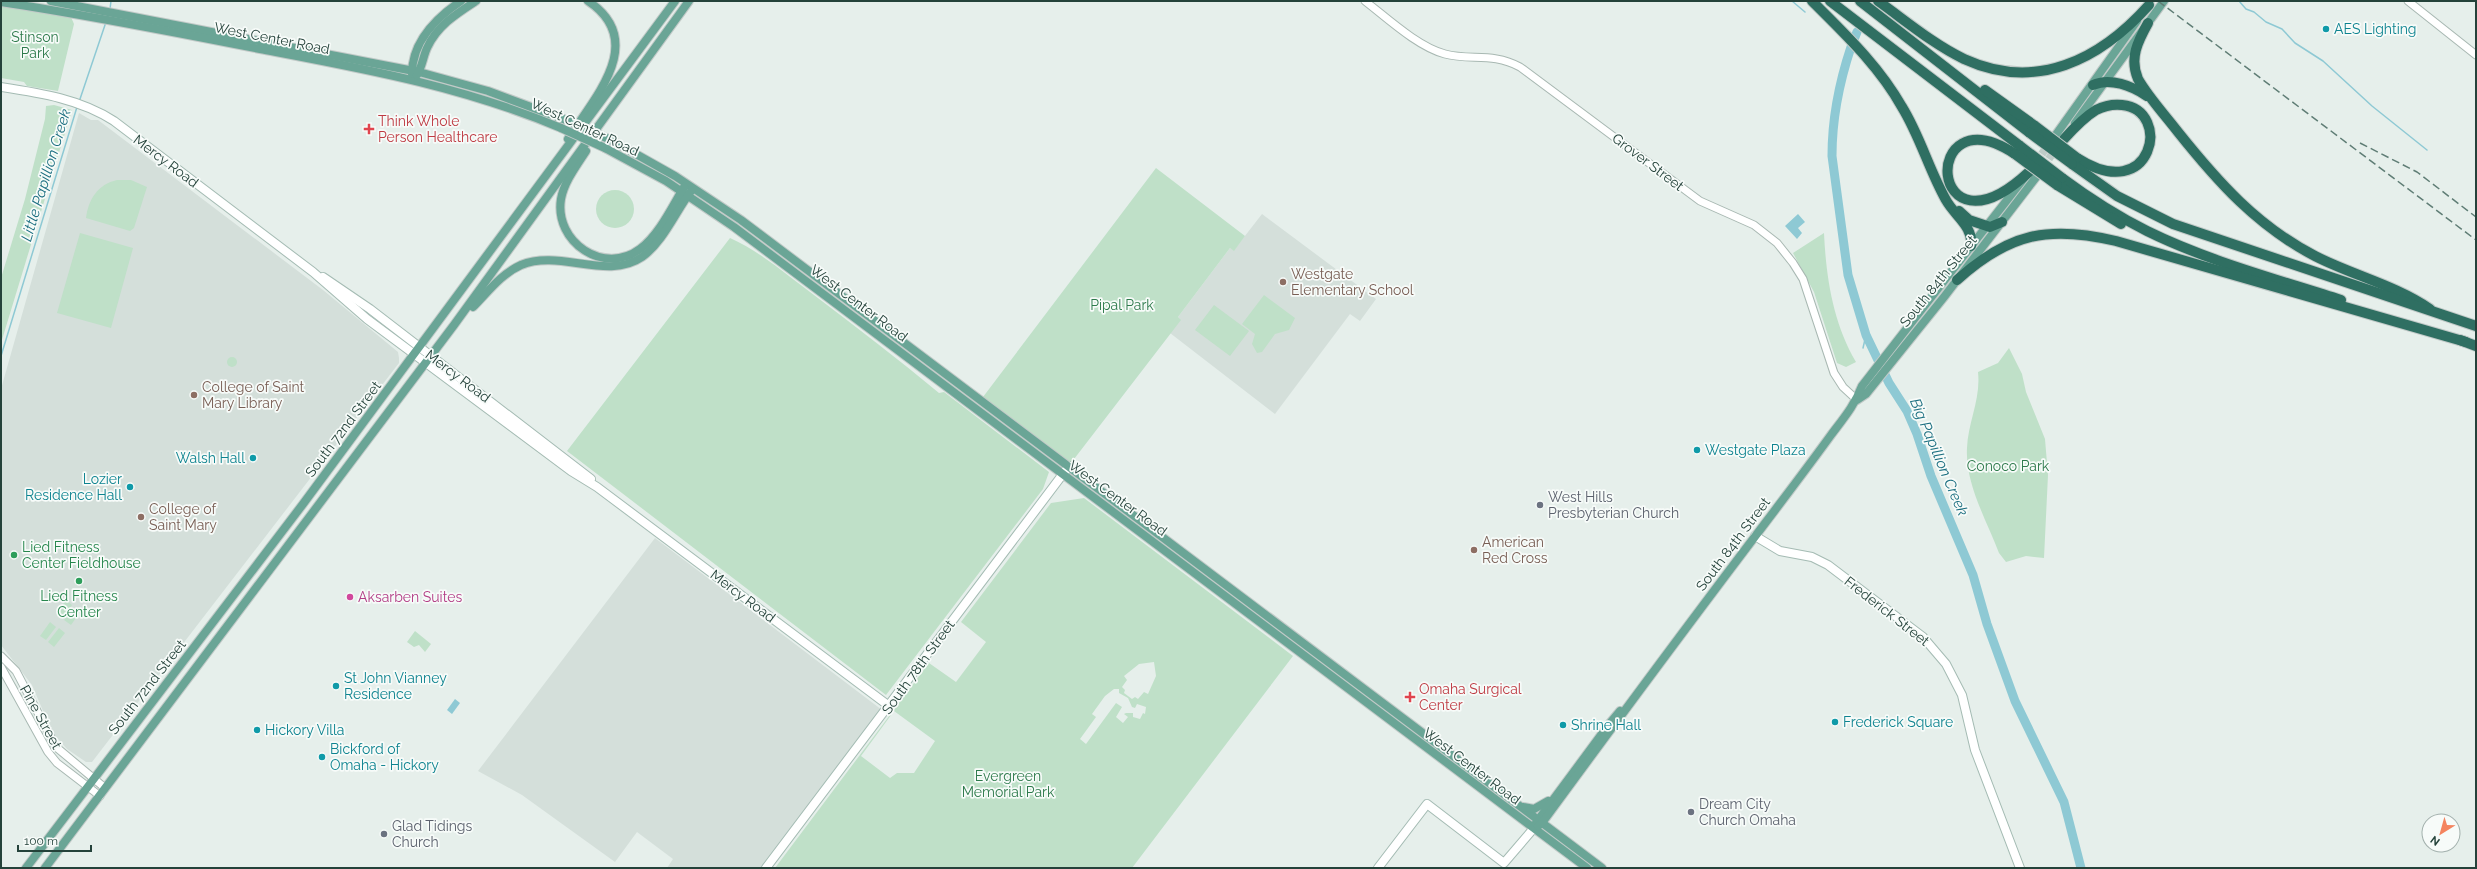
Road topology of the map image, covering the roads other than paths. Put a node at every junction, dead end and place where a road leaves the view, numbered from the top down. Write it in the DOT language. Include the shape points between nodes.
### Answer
graph roads {
  1 [pos="50,1"];
  2 [pos="462,1"];
  3 [pos="476,1"];
  4 [pos="588,1"];
  5 [pos="675,1"];
  6 [pos="689,1"];
  7 [pos="1365,1"];
  8 [pos="1812,1"];
  9 [pos="1860,1"];
  10 [pos="1878,1"];
  11 [pos="2164,1"];
  12 [pos="2401,1"];
  13 [pos="2408,1"];
  14 [pos="1,2"];
  15 [pos="1832,2"];
  16 [pos="2150,3"];
  17 [pos="2428,19"];
  18 [pos="2148,22"];
  19 [pos="2476,55"];
  20 [pos="415,71"];
  21 [pos="412,79"];
  22 [pos="2106,82"];
  23 [pos="630,83"];
  24 [pos="2093,85"];
  25 [pos="1,87"];
  26 [pos="2158,107"];
  27 [pos="2060,139"];
  28 [pos="2018,150"];
  29 [pos="2075,161"];
  30 [pos="2032,173"];
  31 [pos="686,183"];
  32 [pos="694,188"];
  33 [pos="1941,190"];
  34 [pos="685,193"];
  35 [pos="522,209"];
  36 [pos="2002,222"];
  37 [pos="1986,226"];
  38 [pos="1971,246"];
  39 [pos="313,272"];
  40 [pos="1957,280"];
  41 [pos="2430,309"];
  42 [pos="454,326"];
  43 [pos="2476,326"];
  44 [pos="2466,342"];
  45 [pos="2476,346"];
  46 [pos="420,347"];
  47 [pos="414,354"];
  48 [pos="431,356"];
  49 [pos="426,363"];
  50 [pos="1864,390"];
  51 [pos="1857,400"];
  52 [pos="1069,466"];
  53 [pos="1063,474"];
  54 [pos="597,487"];
  55 [pos="1755,536"];
  56 [pos="1,656"];
  57 [pos="1,667"];
  58 [pos="1628,704"];
  59 [pos="889,706"];
  60 [pos="94,779"];
  61 [pos="88,786"];
  62 [pos="105,788"];
  63 [pos="1557,792"];
  64 [pos="100,796"];
  65 [pos="1517,805"];
  66 [pos="1540,821"];
  67 [pos="1534,828"];
  68 [pos="26,868"];
  69 [pos="45,868"];
  70 [pos="766,868"];
  71 [pos="1378,868"];
  72 [pos="1587,868"];
  73 [pos="1602,868"];
  74 [pos="2020,868"];
  1 -- 20 [label="main road, West Center Road" via="160,20"];
  2 -- 20 [label="main road" via="439,16 428,28 418,47"];
  3 -- 20 [label="main road" via="448,20 438,31"];
  4 -- 35 [label="main road" via="601,11 612,29 616,52 612,70"];
  5 -- 35 [label="main road, South 72nd Street"];
  6 -- 23 [label="main road, South 72nd Street"];
  7 -- 51 [label="street, Grover Street" via="1434,50 1454,56 1497,58 1520,67 1700,201 1746,221 1769,236 1786,253 1803,279 1834,373 1843,387"];
  8 -- 33 [label="highway" via="1855,43 1878,71 1903,108"];
  9 -- 29 [label="highway, bridge"];
  10 -- 16 [label="highway" via="1941,47 1965,59 2001,70 2030,71 2059,67 2091,54 2118,36"];
  11 -- 18 [label="main road"];
  12 -- 17 [label="street"];
  13 -- 17 [label="street"];
  14 -- 21 [label="main road, West Center Road"];
  15 -- 28 [label="highway"];
  16 -- 24 [label="main road"];
  17 -- 19 [label="street"];
  18 -- 22 [label="main road"];
  18 -- 26 [label="highway" via="2136,48 2134,69 2140,84"];
  20 -- 21 [label="main road"];
  20 -- 31 [label="main road, West Center Road, bridge" via="498,94 566,120 611,140"];
  21 -- 34 [label="main road, West Center Road, bridge" via="482,98 561,128 605,148"];
  22 -- 24 [label="highway"];
  22 -- 26 [label="highway" via="2134,88"];
  22 -- 27 [label="main road"];
  23 -- 34 [label="main road" via="567,183 560,205 564,226 570,238 586,252 602,258 624,257 650,240"];
  23 -- 42 [label="main road, South 72nd Street"];
  24 -- 27 [label="main road"];
  25 -- 39 [label="main road, Mercy Road" via="59,98 97,111"];
  26 -- 41 [label="highway" via="2219,181 2265,225 2315,256 2411,296"];
  27 -- 29 [label="highway" via="2089,115 2110,105 2132,108 2147,122 2151,137 2149,151 2132,169 2120,172 2107,171"];
  28 -- 30 [label="highway" via="1990,141 1968,141 1961,144 1950,154 1946,169 1948,182 1961,197 1978,201 2002,193"];
  28 -- 44 [label="highway, bridge" via="2059,181 2133,224 2190,250"];
  29 -- 41 [label="highway" via="2126,201 2184,229"];
  30 -- 36 [label="main road, South 84th Street"];
  30 -- 37 [label="main road, South 84th Street"];
  31 -- 32 [label="main road, West Center Road"];
  31 -- 34 [label="main road"];
  32 -- 34 [label="main road"];
  32 -- 52 [label="main road, West Center Road"];
  33 -- 37 [label="highway" via="1962,215"];
  33 -- 38 [label="highway" via="1950,208 1971,233"];
  34 -- 42 [label="main road" via="654,246 638,260 616,266 548,259 522,265 503,276"];
  34 -- 53 [label="main road, West Center Road"];
  35 -- 46 [label="main road, South 72nd Street"];
  36 -- 37 [label="highway" via="1993,227"];
  36 -- 40 [label="main road, South 84th Street"];
  37 -- 38 [label="main road, South 84th Street"];
  38 -- 50 [label="main road, South 84th Street" via="1897,340"];
  39 -- 46 [label="main road, Mercy Road" via="342,289"];
  39 -- 47 [label="main road, Mercy Road" via="350,306"];
  40 -- 44 [label="highway" via="1983,258 2012,242 2047,234 2072,233 2116,241"];
  40 -- 50 [label="main road, South 84th Street"];
  41 -- 43 [label="highway"];
  42 -- 48 [label="main road, South 72nd Street"];
  44 -- 45 [label="highway"];
  46 -- 47 [label="main road, South 72nd Street"];
  46 -- 48 [label="main road, Mercy Road"];
  47 -- 49 [label="main road, Mercy Road"];
  47 -- 60 [label="main road, South 72nd Street"];
  48 -- 49 [label="main road, South 72nd Street"];
  48 -- 54 [label="main road, Mercy Road" via="589,478"];
  49 -- 54 [label="main road, Mercy Road" via="571,471"];
  49 -- 62 [label="main road, South 72nd Street"];
  50 -- 51 [label="main road, South 84th Street"];
  51 -- 55 [label="main road, South 84th Street"];
  52 -- 53 [label="main road, South 78th Street"];
  52 -- 65 [label="main road, West Center Road"];
  53 -- 59 [label="main road, South 78th Street"];
  53 -- 67 [label="main road, West Center Road"];
  54 -- 59 [label="main road, Mercy Road"];
  55 -- 58 [label="main road, South 84th Street"];
  55 -- 74 [label="main road, Frederick Street" via="1780,551 1812,557 1828,565 1923,637 1939,654 1953,674 1962,695 1976,750"];
  56 -- 60 [label="street, Pine Street" via="16,671 56,747"];
  57 -- 61 [label="street, Pine Street" via="48,752 57,763"];
  58 -- 63 [label="main road, South 84th Street" via="1612,719"];
  58 -- 66 [label="main road, South 84th Street" via="1612,732"];
  59 -- 70 [label="main road, South 78th Street"];
  60 -- 61 [label="main road, South 72nd Street"];
  60 -- 62 [label="street, Pine Street"];
  61 -- 64 [label="street, Pine Street"];
  61 -- 68 [label="main road, South 72nd Street"];
  62 -- 64 [label="main road, South 72nd Street"];
  63 -- 65 [label="main road" via="1537,808 1528,809"];
  63 -- 66 [label="main road, South 84th Street"];
  64 -- 69 [label="main road, South 72nd Street"];
  65 -- 66 [label="main road, West Center Road"];
  66 -- 67 [label="main road, South 84th Street"];
  66 -- 73 [label="main road, West Center Road"];
  67 -- 71 [label="main road, South 84th Street" via="1504,863 1427,804"];
  67 -- 72 [label="main road, West Center Road"];
}
